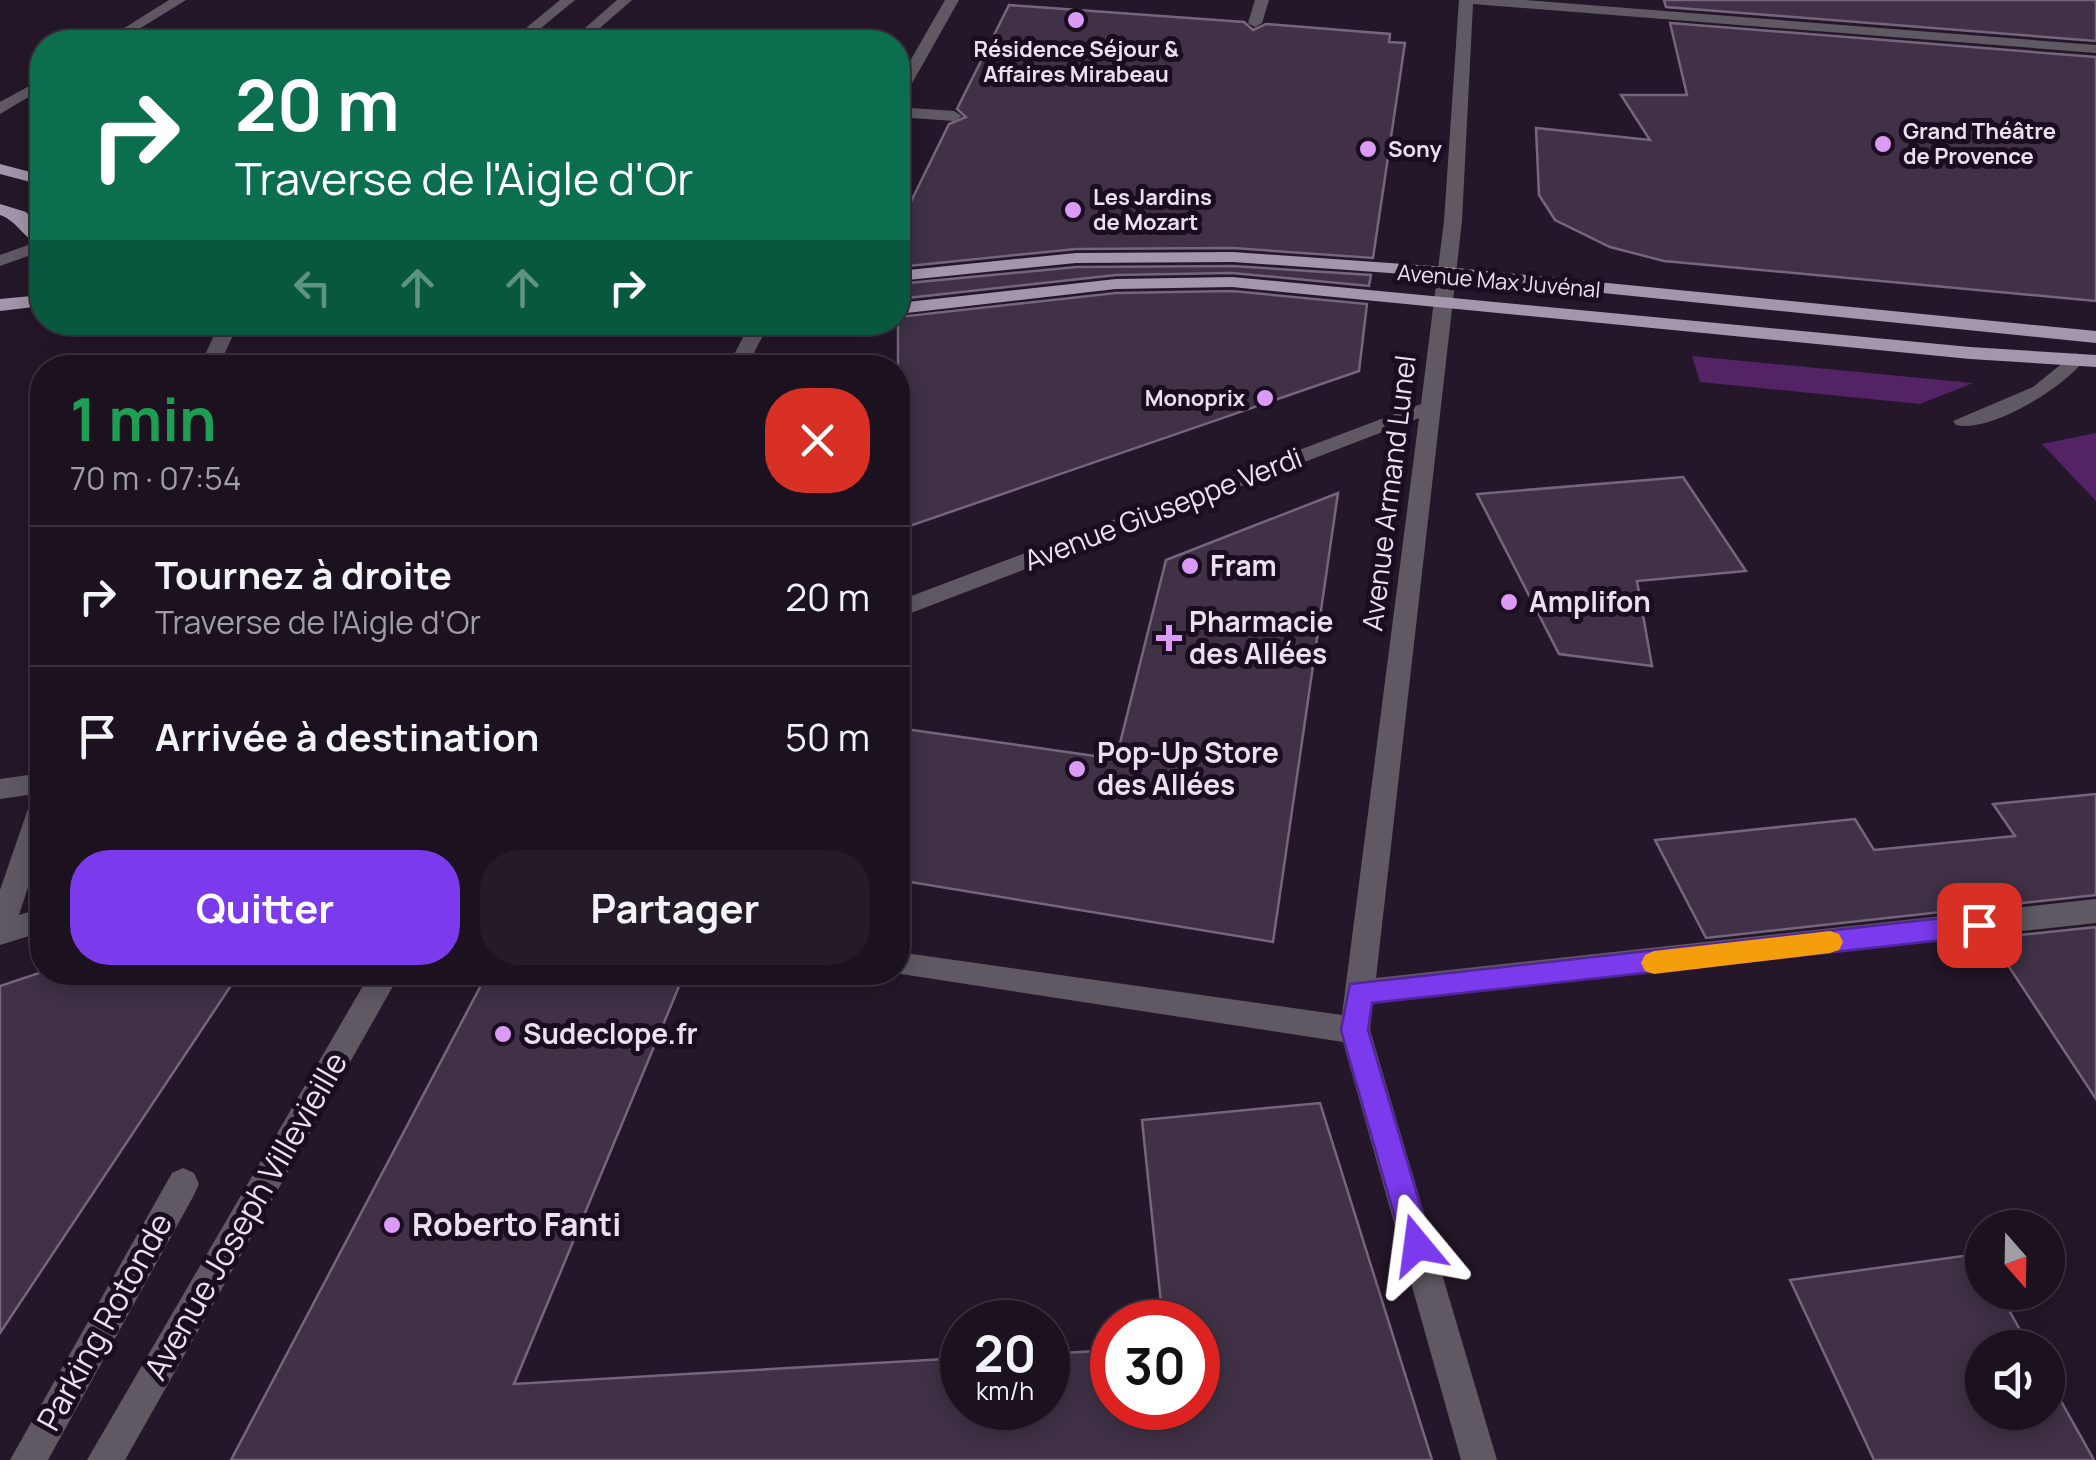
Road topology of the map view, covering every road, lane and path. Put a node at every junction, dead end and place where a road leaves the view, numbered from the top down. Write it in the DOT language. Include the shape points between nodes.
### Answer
graph roads {
  1 [pos="180,0"];
  2 [pos="568,0"];
  3 [pos="626,0"];
  4 [pos="952,0"];
  5 [pos="1262,0"];
  6 [pos="1470,0"];
  7 [pos="1255,23"];
  8 [pos="130,30"];
  9 [pos="531,30"];
  10 [pos="590,30"];
  11 [pos="2096,49"];
  12 [pos="910,73"];
  13 [pos="30,90"];
  14 [pos="0,109"];
  15 [pos="910,113"];
  16 [pos="954,116"];
  17 [pos="0,170"];
  18 [pos="30,177"];
  19 [pos="0,209"];
  20 [pos="30,228"];
  21 [pos="30,248"];
  22 [pos="0,261"];
  23 [pos="1446,272"];
  24 [pos="910,275"];
  25 [pos="1443,301"];
  26 [pos="30,302"];
  27 [pos="0,305"];
  28 [pos="910,308"];
  29 [pos="2096,338"];
  30 [pos="2085,360"];
  31 [pos="1428,408"];
  32 [pos="1964,421"];
  33 [pos="910,605"];
  34 [pos="30,785"];
  35 [pos="0,789"];
  36 [pos="30,842"];
  37 [pos="2096,911"];
  38 [pos="30,923"];
  39 [pos="0,932"];
  40 [pos="910,966"];
  41 [pos="380,985"];
  42 [pos="1360,992"];
  43 [pos="1354,1030"];
  44 [pos="183,1184"];
  45 [pos="28,1460"];
  46 [pos="106,1460"];
  47 [pos="1479,1460"];
  1 -- 8 [label="street"];
  2 -- 9 [label="street"];
  3 -- 10 [label="street"];
  4 -- 12 [label="street"];
  5 -- 7 [label="street"];
  6 -- 11 [label="street"];
  6 -- 23 [label="street, Avenue Armand Lunel"];
  13 -- 14 [label="street"];
  15 -- 16 [label="street"];
  17 -- 18 [label="main road"];
  19 -- 20 [label="main road"];
  21 -- 22 [label="street"];
  23 -- 24 [label="main road, Avenue Max Juvénal" via="1233,257 1076,258"];
  23 -- 25 [label="street, Avenue Armand Lunel"];
  23 -- 29 [label="main road, Avenue Max Juvénal"];
  25 -- 28 [label="main road, Avenue Max Juvénal" via="1212,282 1116,284"];
  25 -- 30 [label="main road, Avenue Max Juvénal"];
  25 -- 31 [label="street, Avenue Armand Lunel"];
  26 -- 27 [label="main road"];
  30 -- 32 [label="street" via="2052,384"];
  31 -- 33 [label="street, Avenue Giuseppe Verdi"];
  31 -- 42 [label="street, Avenue Armand Lunel"];
  34 -- 35 [label="street"];
  36 -- 39 [label="street"];
  37 -- 42 [label="street"];
  38 -- 39 [label="street"];
  40 -- 43 [label="street"];
  41 -- 46 [label="street, Avenue Joseph Villevieille"];
  42 -- 43 [label="street, Avenue Armand Lunel"];
  43 -- 47 [label="street"];
  44 -- 45 [label="street, Parking Rotonde"];
}
